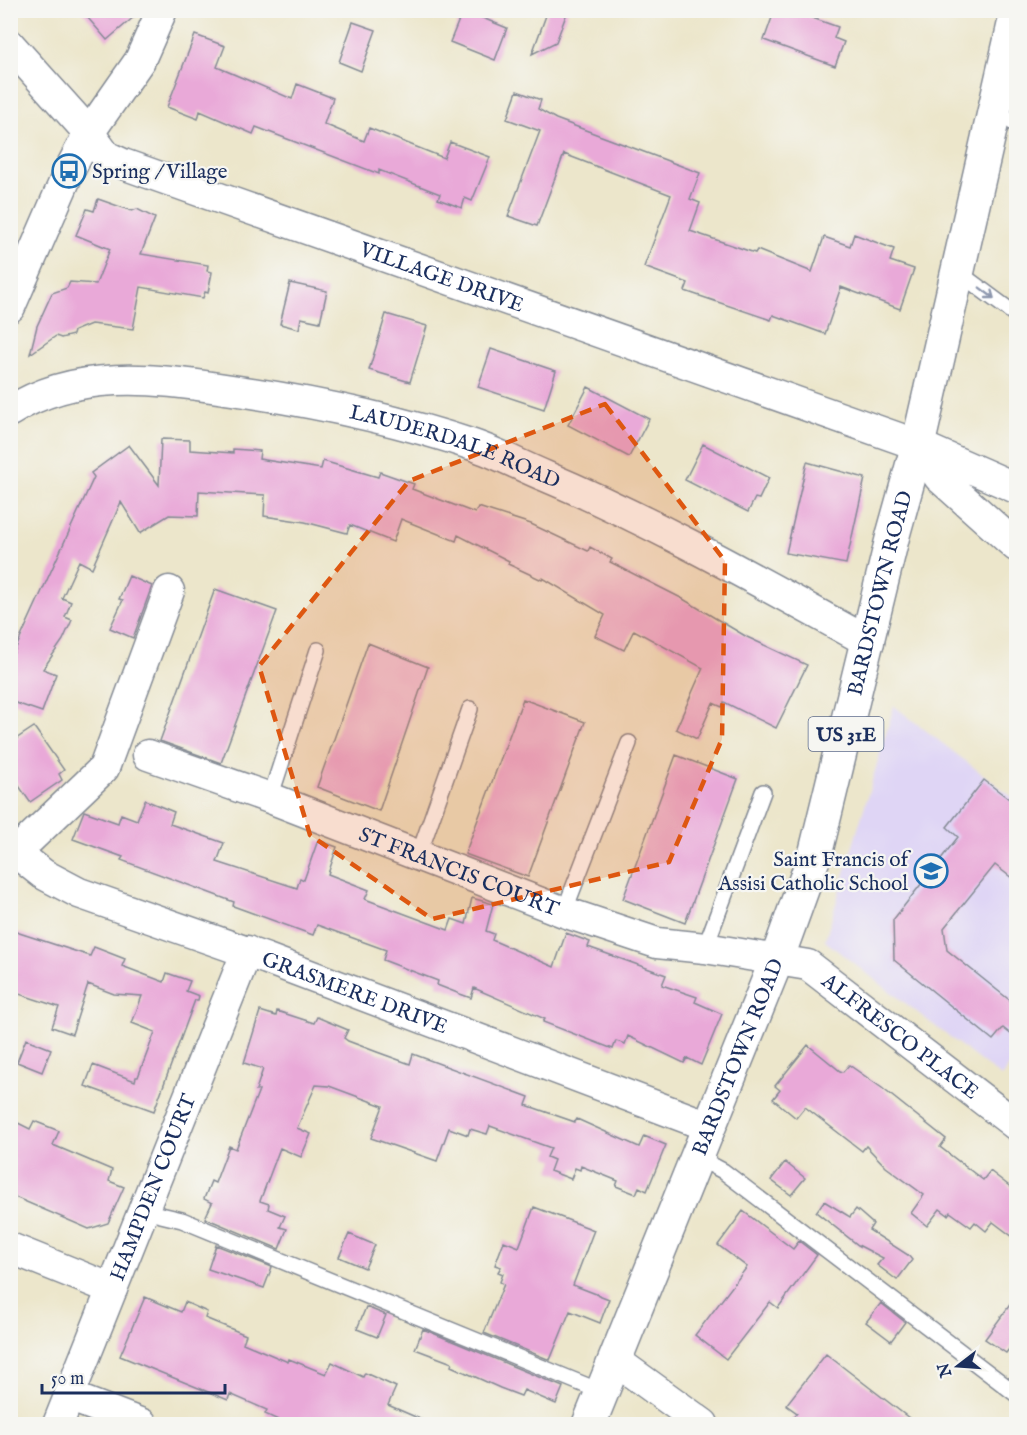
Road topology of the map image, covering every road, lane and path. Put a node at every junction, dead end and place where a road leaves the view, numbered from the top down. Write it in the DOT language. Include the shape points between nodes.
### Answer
graph roads {
  1 [pos="162,10"];
  2 [pos="1017,16"];
  3 [pos="10,45"];
  4 [pos="1006,117"];
  5 [pos="89,133"];
  6 [pos="958,272"];
  7 [pos="10,307"];
  8 [pos="1017,315"];
  9 [pos="10,411"];
  10 [pos="918,445"];
  11 [pos="1017,488"];
  12 [pos="1017,546"];
  13 [pos="169,591"];
  14 [pos="869,642"];
  15 [pos="318,650"];
  16 [pos="470,709"];
  17 [pos="629,743"];
  18 [pos="148,755"];
  19 [pos="763,792"];
  20 [pos="270,798"];
  21 [pos="13,850"];
  22 [pos="418,857"];
  23 [pos="564,912"];
  24 [pos="705,948"];
  25 [pos="247,951"];
  26 [pos="777,959"];
  27 [pos="1017,1125"];
  28 [pos="708,1126"];
  29 [pos="697,1157"];
  30 [pos="144,1211"];
  31 [pos="10,1248"];
  32 [pos="112,1289"];
  33 [pos="616,1360"];
  34 [pos="602,1392"];
  35 [pos="1017,1394"];
  36 [pos="69,1396"];
  37 [pos="58,1425"];
  38 [pos="142,1425"];
  39 [pos="589,1425"];
  40 [pos="703,1425"];
  1 -- 5 [label="street" via="140,60"];
  2 -- 4 [label="main road, BARDSTOWN ROAD / US 31E"];
  3 -- 5 [label="street, VILLAGE DRIVE"];
  4 -- 6 [label="main road, BARDSTOWN ROAD / US 31E"];
  5 -- 7 [label="street"];
  5 -- 10 [label="street, VILLAGE DRIVE" via="106,156 123,164"];
  6 -- 8 [label="lane, one-way"];
  6 -- 10 [label="main road, BARDSTOWN ROAD / US 31E"];
  9 -- 14 [label="street, LAUDERDALE ROAD" via="85,382 156,379 277,396 375,417 473,445 602,501"];
  10 -- 11 [label="street, VILLAGE DRIVE"];
  10 -- 12 [label="street" via="939,477"];
  10 -- 14 [label="main road, BARDSTOWN ROAD / US 31E"];
  13 -- 21 [label="street" via="104,768"];
  14 -- 26 [label="main road, BARDSTOWN ROAD / US 31E" via="816,851"];
  15 -- 20 [label="lane"];
  16 -- 22 [label="lane"];
  17 -- 23 [label="lane"];
  18 -- 20 [label="street, ST FRANCIS COURT"];
  19 -- 24 [label="lane"];
  20 -- 22 [label="street, ST FRANCIS COURT"];
  21 -- 25 [label="street, GRASMERE DRIVE" via="44,874 80,893"];
  22 -- 23 [label="street, ST FRANCIS COURT"];
  23 -- 24 [label="street, ST FRANCIS COURT" via="657,943"];
  24 -- 26 [label="street, ST FRANCIS COURT"];
  25 -- 28 [label="street, GRASMERE DRIVE"];
  25 -- 30 [label="street, HAMPDEN COURT"];
  26 -- 27 [label="street, ALFRESCO PLACE" via="808,965"];
  26 -- 28 [label="main road, BARDSTOWN ROAD / US 31E"];
  28 -- 29 [label="main road, BARDSTOWN ROAD / US 31E"];
  29 -- 33 [label="main road, BARDSTOWN ROAD / US 31E"];
  29 -- 35 [label="lane" via="723,1171"];
  30 -- 32 [label="street, HAMPDEN COURT"];
  30 -- 34 [label="lane" via="182,1220"];
  31 -- 32 [label="street"];
  32 -- 36 [label="street, HAMPDEN COURT"];
  33 -- 34 [label="main road, BARDSTOWN ROAD / US 31E"];
  33 -- 40 [label="street"];
  34 -- 39 [label="main road, BARDSTOWN ROAD / US 31E"];
  36 -- 37 [label="street, HAMPDEN COURT"];
  36 -- 38 [label="street"];
}
